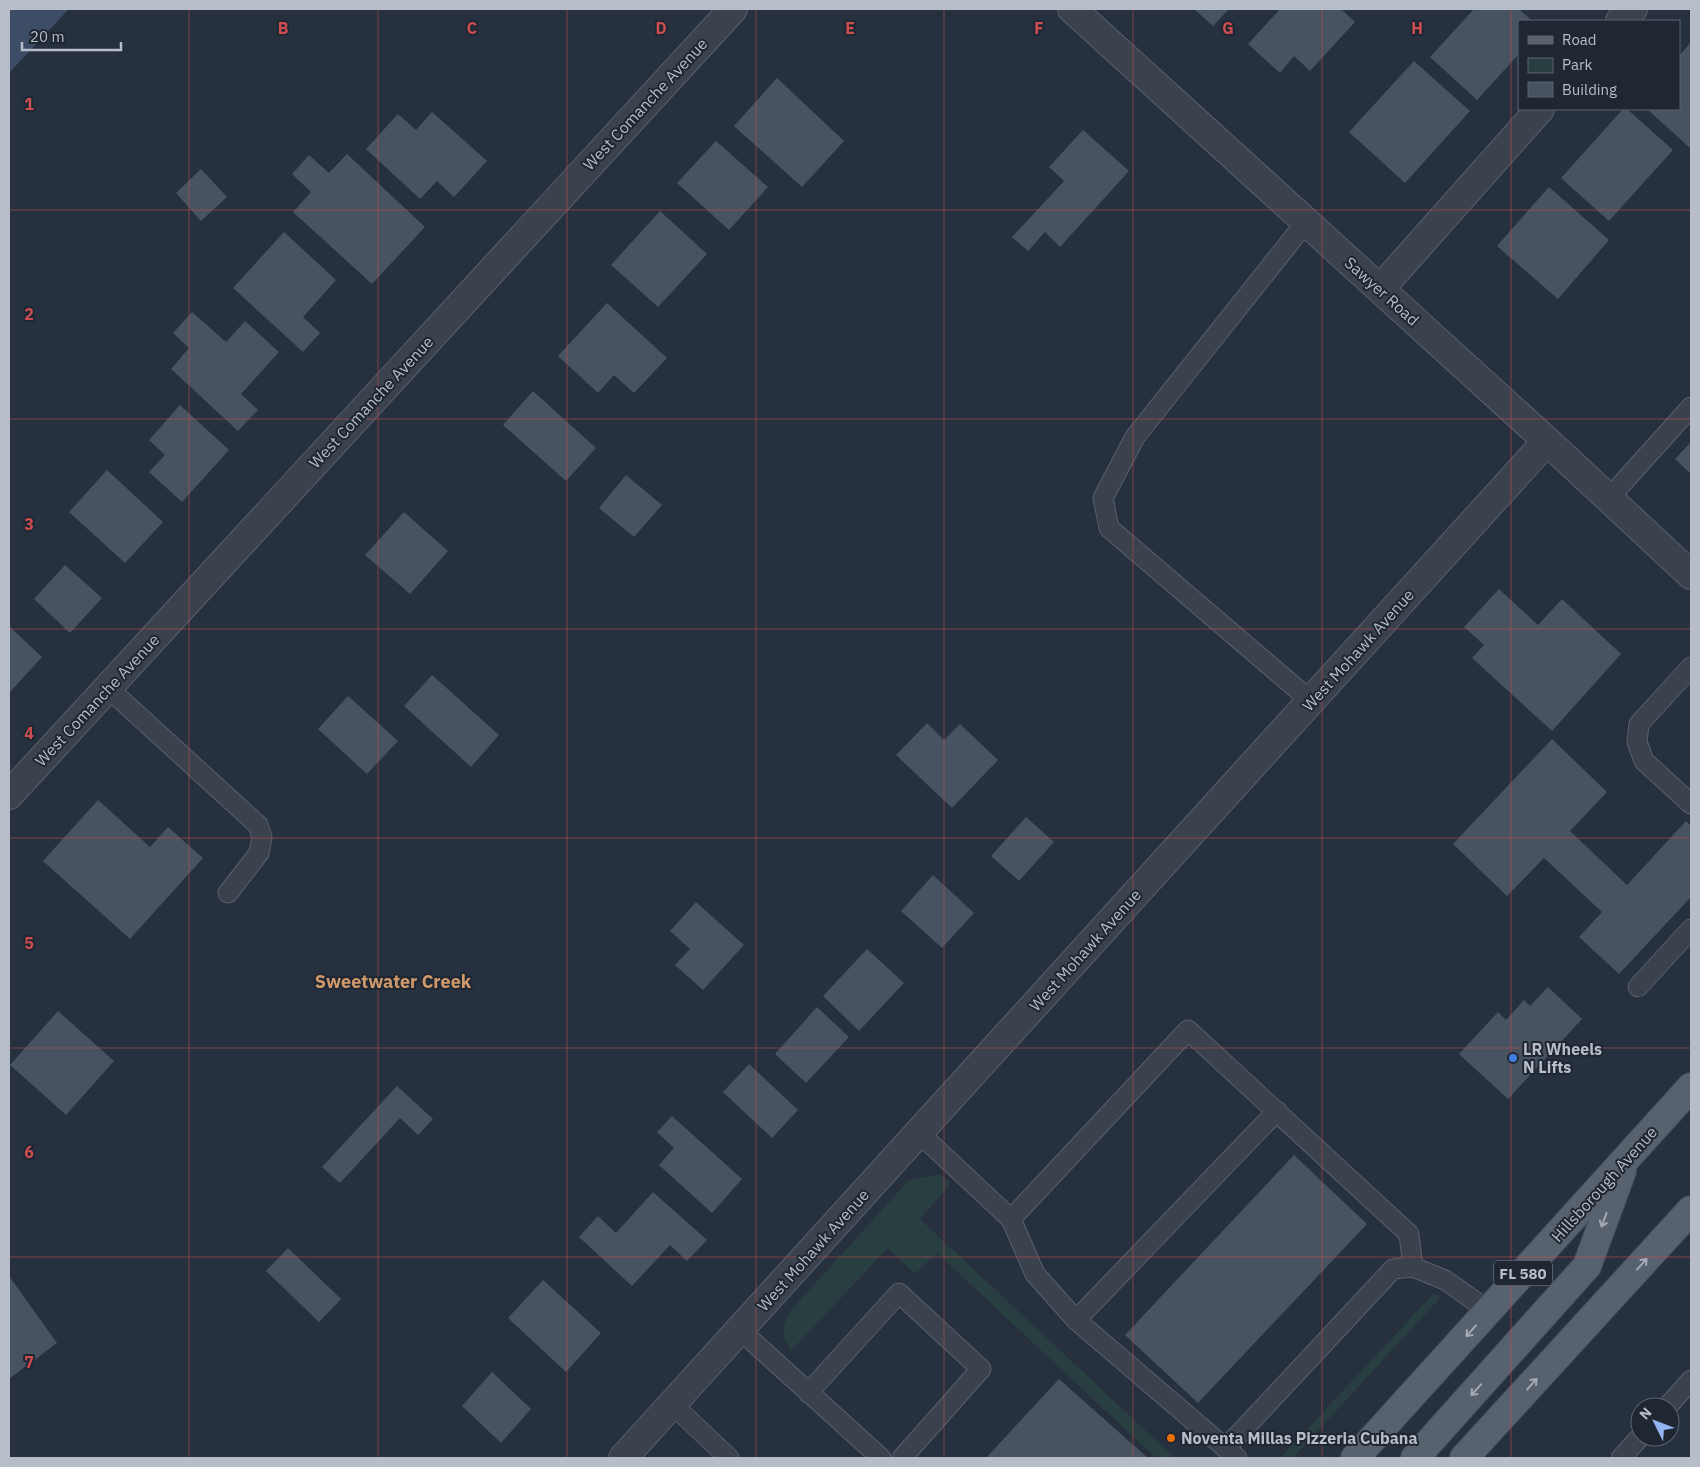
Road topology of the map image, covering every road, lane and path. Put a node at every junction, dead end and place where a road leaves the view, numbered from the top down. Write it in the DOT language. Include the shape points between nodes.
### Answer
graph roads {
  1 [pos="733,9"];
  2 [pos="1072,9"];
  3 [pos="1633,9"];
  4 [pos="1621,20"];
  5 [pos="1539,110"];
  6 [pos="1306,222"];
  7 [pos="1380,289"];
  8 [pos="1691,407"];
  9 [pos="1548,441"];
  10 [pos="1609,498"];
  11 [pos="1691,575"];
  12 [pos="1691,667"];
  13 [pos="108,688"];
  14 [pos="1311,701"];
  15 [pos="9,796"];
  16 [pos="1691,804"];
  17 [pos="228,893"];
  18 [pos="1691,929"];
  19 [pos="1638,987"];
  20 [pos="1691,1087"];
  21 [pos="1277,1112"];
  22 [pos="919,1133"];
  23 [pos="1627,1158"];
  24 [pos="1691,1210"];
  25 [pos="1011,1219"];
  26 [pos="1413,1267"];
  27 [pos="1489,1311"];
  28 [pos="1076,1320"];
  29 [pos="740,1330"];
  30 [pos="1691,1380"];
  31 [pos="808,1393"];
  32 [pos="1676,1397"];
  33 [pos="672,1404"];
  34 [pos="1631,1447"];
  35 [pos="1232,1453"];
  36 [pos="623,1458"];
  37 [pos="730,1458"];
  38 [pos="880,1458"];
  39 [pos="902,1458"];
  40 [pos="1355,1458"];
  41 [pos="1415,1458"];
  42 [pos="1464,1458"];
  43 [pos="1621,1458"];
  1 -- 13 [label="street, West Comanche Avenue"];
  2 -- 6 [label="street, Sawyer Road"];
  3 -- 4 [label="street"];
  5 -- 7 [label="street"];
  6 -- 7 [label="street, Sawyer Road"];
  6 -- 14 [label="lane" via="1135,437 1103,498 1109,528"];
  7 -- 9 [label="street, Sawyer Road"];
  8 -- 10 [label="lane"];
  9 -- 10 [label="street, Sawyer Road"];
  9 -- 14 [label="street, West Mohawk Avenue"];
  10 -- 11 [label="street, Sawyer Road"];
  12 -- 16 [label="lane" via="1639,724 1637,742 1644,761"];
  13 -- 15 [label="street, West Comanche Avenue"];
  13 -- 17 [label="lane" via="258,825 262,837 258,853"];
  14 -- 22 [label="street, West Mohawk Avenue"];
  18 -- 19 [label="lane"];
  20 -- 23 [label="main road, Hillsborough Avenue / FL 580"];
  21 -- 25 [label="lane" via="1188,1030"];
  21 -- 26 [label="lane" via="1409,1234"];
  21 -- 28 [label="lane"];
  22 -- 25 [label="lane"];
  22 -- 29 [label="street, West Mohawk Avenue"];
  23 -- 27 [label="main road, Hillsborough Avenue / FL 580"];
  23 -- 41 [label="main road, one-way" via="1587,1266"];
  42 -- 24 [label="main road, one-way"];
  25 -- 28 [label="lane" via="1036,1274"];
  26 -- 27 [label="lane" via="1445,1280"];
  26 -- 35 [label="lane" via="1393,1268"];
  27 -- 40 [label="main road, Hillsborough Avenue / FL 580, one-way"];
  28 -- 35 [label="lane"];
  29 -- 31 [label="lane"];
  29 -- 33 [label="street, West Mohawk Avenue"];
  30 -- 32 [label="lane"];
  31 -- 38 [label="lane"];
  31 -- 39 [label="lane" via="899,1293 981,1369"];
  33 -- 36 [label="street, West Mohawk Avenue"];
  33 -- 37 [label="lane"];
  34 -- 43 [label="lane"];
}
